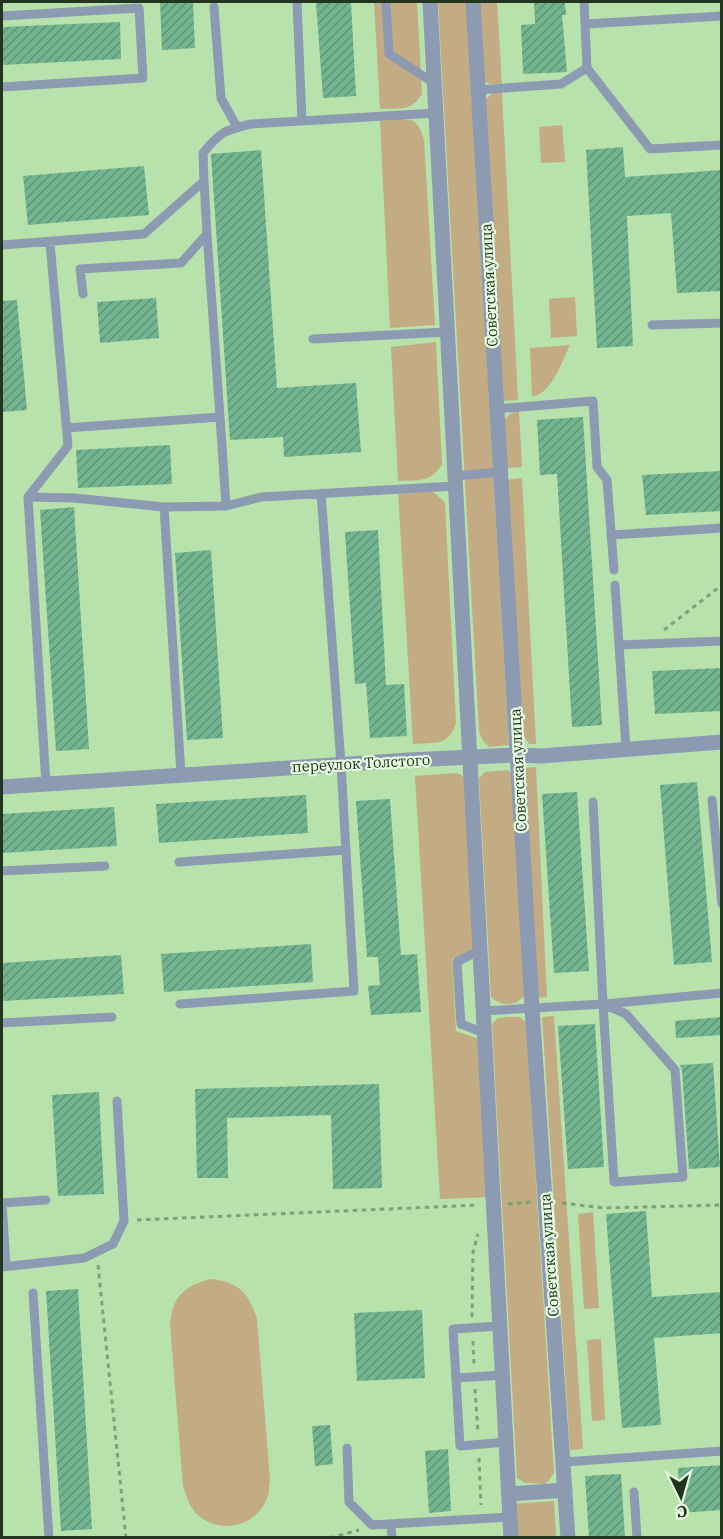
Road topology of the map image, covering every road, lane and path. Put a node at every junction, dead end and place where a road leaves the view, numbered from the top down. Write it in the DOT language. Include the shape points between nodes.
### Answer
graph roads {
  1 [pos="386,2"];
  2 [pos="430,2"];
  3 [pos="473,2"];
  4 [pos="584,2"];
  5 [pos="297,3"];
  6 [pos="214,8"];
  7 [pos="2,16"];
  8 [pos="722,16"];
  9 [pos="585,24"];
  10 [pos="587,68"];
  11 [pos="435,83"];
  12 [pos="2,87"];
  13 [pos="478,90"];
  14 [pos="436,112"];
  15 [pos="303,121"];
  16 [pos="237,127"];
  17 [pos="722,145"];
  18 [pos="204,181"];
  19 [pos="207,234"];
  20 [pos="50,243"];
  21 [pos="2,245"];
  22 [pos="83,294"];
  23 [pos="722,323"];
  24 [pos="652,325"];
  25 [pos="447,332"];
  26 [pos="312,339"];
  27 [pos="496,409"];
  28 [pos="220,417"];
  29 [pos="66,428"];
  30 [pos="501,472"];
  31 [pos="455,481"];
  32 [pos="321,493"];
  33 [pos="28,497"];
  34 [pos="226,506"];
  35 [pos="164,507"];
  36 [pos="722,528"];
  37 [pos="611,535"];
  38 [pos="614,570"];
  39 [pos="615,585"];
  40 [pos="722,585"];
  41 [pos="722,641"];
  42 [pos="647,644"];
  43 [pos="619,645"];
  44 [pos="722,742"];
  45 [pos="626,749"];
  46 [pos="518,755"];
  47 [pos="470,757"];
  48 [pos="341,764"];
  49 [pos="181,774"];
  50 [pos="46,783"];
  51 [pos="2,787"];
  52 [pos="712,800"];
  53 [pos="593,802"];
  54 [pos="346,850"];
  55 [pos="179,862"];
  56 [pos="105,866"];
  57 [pos="2,871"];
  58 [pos="722,904"];
  59 [pos="480,950"];
  60 [pos="722,993"];
  61 [pos="180,1004"];
  62 [pos="603,1004"];
  63 [pos="531,1008"];
  64 [pos="483,1011"];
  65 [pos="112,1017"];
  66 [pos="2,1023"];
  67 [pos="484,1033"];
  68 [pos="117,1101"];
  69 [pos="46,1200"];
  70 [pos="545,1202"];
  71 [pos="2,1203"];
  72 [pos="495,1204"];
  73 [pos="722,1205"];
  74 [pos="124,1221"];
  75 [pos="480,1224"];
  76 [pos="97,1252"];
  77 [pos="4,1267"];
  78 [pos="33,1293"];
  79 [pos="500,1326"];
  80 [pos="473,1328"];
  81 [pos="503,1375"];
  82 [pos="475,1376"];
  83 [pos="456,1377"];
  84 [pos="506,1442"];
  85 [pos="478,1444"];
  86 [pos="347,1448"];
  87 [pos="722,1451"];
  88 [pos="564,1461"];
  89 [pos="566,1490"];
  90 [pos="634,1492"];
  91 [pos="508,1494"];
  92 [pos="481,1515"];
  93 [pos="510,1517"];
  94 [pos="391,1524"];
  95 [pos="49,1538"];
  96 [pos="126,1538"];
  97 [pos="392,1538"];
  98 [pos="511,1538"];
  99 [pos="568,1538"];
  100 [pos="637,1538"];
  1 -- 11 [label="lane" via="389,54"];
  2 -- 11 [label="street"];
  3 -- 13 [label="street, Советская улица"];
  4 -- 9 [label="lane"];
  5 -- 15 [label="lane"];
  6 -- 16 [label="lane" via="221,98"];
  7 -- 12 [label="lane" via="139,8 143,78"];
  8 -- 9 [label="lane"];
  9 -- 10 [label="lane"];
  10 -- 13 [label="lane" via="561,84"];
  10 -- 17 [label="lane" via="650,149"];
  11 -- 14 [label="street"];
  13 -- 27 [label="street, Советская улица"];
  14 -- 15 [label="lane"];
  14 -- 25 [label="street"];
  15 -- 16 [label="lane"];
  16 -- 18 [label="lane" via="217,136 203,153"];
  18 -- 19 [label="lane"];
  18 -- 20 [label="lane" via="144,234"];
  19 -- 22 [label="lane" via="181,262 81,269"];
  19 -- 28 [label="lane"];
  20 -- 21 [label="lane"];
  20 -- 29 [label="lane"];
  23 -- 24 [label="lane"];
  25 -- 26 [label="lane"];
  25 -- 31 [label="street"];
  27 -- 30 [label="street, Советская улица"];
  27 -- 37 [label="lane" via="593,401 597,467 607,480"];
  28 -- 29 [label="lane"];
  28 -- 34 [label="lane"];
  29 -- 33 [label="lane" via="68,446"];
  30 -- 31 [label="lane"];
  30 -- 46 [label="street, Советская улица"];
  31 -- 32 [label="lane"];
  31 -- 47 [label="street"];
  32 -- 34 [label="lane" via="261,497"];
  32 -- 48 [label="lane"];
  33 -- 35 [label="lane"];
  33 -- 50 [label="lane"];
  34 -- 35 [label="lane"];
  35 -- 49 [label="lane"];
  36 -- 37 [label="lane"];
  37 -- 38 [label="lane"];
  39 -- 43 [label="lane"];
  40 -- 42 [label="path"];
  41 -- 42 [label="lane"];
  42 -- 43 [label="lane"];
  43 -- 45 [label="lane"];
  44 -- 45 [label="street, переулок Толстого"];
  45 -- 46 [label="street, переулок Толстого"];
  46 -- 47 [label="street, переулок Толстого"];
  46 -- 63 [label="street, Советская улица"];
  47 -- 48 [label="street, переулок Толстого"];
  47 -- 59 [label="street"];
  48 -- 49 [label="street, переулок Толстого"];
  48 -- 54 [label="lane"];
  49 -- 50 [label="street, переулок Толстого"];
  50 -- 51 [label="street, переулок Толстого"];
  52 -- 58 [label="lane"];
  53 -- 62 [label="lane"];
  54 -- 55 [label="lane"];
  54 -- 61 [label="lane" via="354,991"];
  56 -- 57 [label="lane"];
  59 -- 64 [label="street"];
  59 -- 67 [label="lane" via="457,962 461,1024"];
  60 -- 62 [label="lane"];
  62 -- 62 [label="lane" via="614,1182 683,1177 675,1070 626,1014"];
  62 -- 63 [label="lane"];
  63 -- 64 [label="lane"];
  63 -- 70 [label="street, Советская улица"];
  64 -- 67 [label="street"];
  65 -- 66 [label="lane"];
  67 -- 72 [label="street"];
  68 -- 74 [label="lane"];
  69 -- 71 [label="lane"];
  70 -- 72 [label="path"];
  70 -- 73 [label="path" via="604,1208"];
  70 -- 88 [label="street, Советская улица"];
  71 -- 77 [label="lane"];
  72 -- 74 [label="path"];
  72 -- 79 [label="street"];
  74 -- 76 [label="lane" via="113,1244"];
  75 -- 80 [label="path" via="473,1252"];
  76 -- 77 [label="lane" via="84,1258"];
  76 -- 96 [label="path"];
  78 -- 95 [label="lane"];
  79 -- 80 [label="lane"];
  79 -- 81 [label="street"];
  80 -- 82 [label="path"];
  80 -- 83 [label="lane" via="453,1329"];
  81 -- 82 [label="lane"];
  81 -- 84 [label="street"];
  82 -- 83 [label="lane"];
  82 -- 85 [label="path"];
  83 -- 85 [label="lane" via="460,1446"];
  84 -- 85 [label="lane"];
  84 -- 91 [label="street"];
  85 -- 92 [label="path"];
  86 -- 94 [label="lane" via="349,1502 372,1525"];
  87 -- 88 [label="lane"];
  88 -- 89 [label="street, Советская улица"];
  89 -- 91 [label="street"];
  89 -- 99 [label="street, Советская улица"];
  90 -- 100 [label="lane"];
  91 -- 93 [label="street"];
  93 -- 94 [label="lane"];
  93 -- 98 [label="street"];
  94 -- 97 [label="lane"];
}
